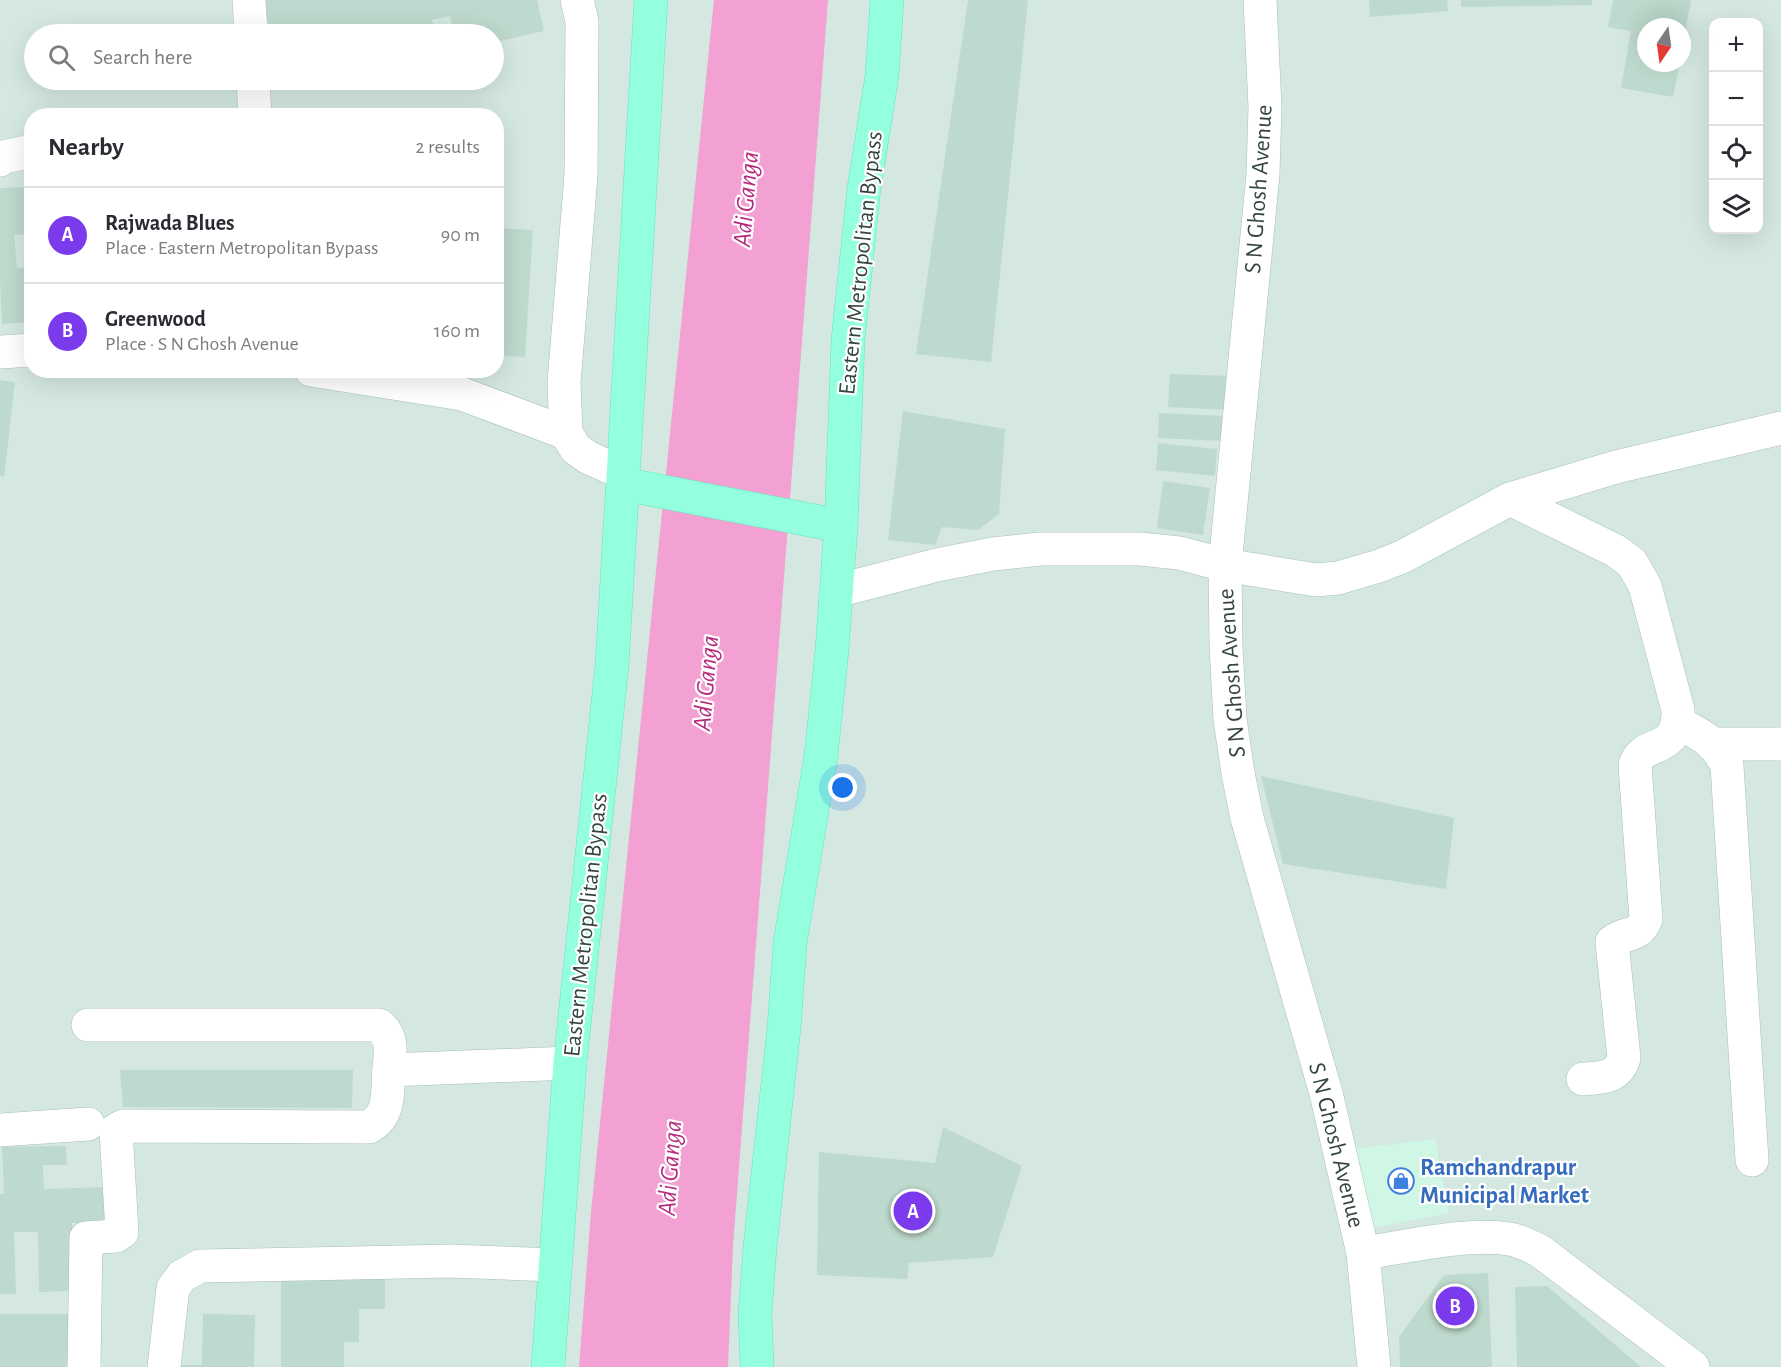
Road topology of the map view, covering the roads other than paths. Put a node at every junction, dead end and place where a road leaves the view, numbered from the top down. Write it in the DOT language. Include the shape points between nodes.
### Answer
graph roads {
  1 [pos="249,0"];
  2 [pos="577,0"];
  3 [pos="651,0"];
  4 [pos="886,0"];
  5 [pos="1260,0"];
  6 [pos="250,24"];
  7 [pos="254,90"];
  8 [pos="255,108"];
  9 [pos="24,153"];
  10 [pos="0,160"];
  11 [pos="24,350"];
  12 [pos="0,352"];
  13 [pos="361,378"];
  14 [pos="1781,428"];
  15 [pos="566,433"];
  16 [pos="623,478"];
  17 [pos="1510,499"];
  18 [pos="841,526"];
  19 [pos="1225,565"];
  20 [pos="836,591"];
  21 [pos="1678,723"];
  22 [pos="1712,744"];
  23 [pos="1781,744"];
  24 [pos="88,1025"];
  25 [pos="570,1063"];
  26 [pos="389,1070"];
  27 [pos="1583,1079"];
  28 [pos="88,1125"];
  29 [pos="0,1130"];
  30 [pos="1752,1160"];
  31 [pos="1363,1253"];
  32 [pos="555,1265"];
  33 [pos="84,1367"];
  34 [pos="164,1367"];
  35 [pos="548,1367"];
  36 [pos="757,1367"];
  37 [pos="1374,1367"];
  38 [pos="1693,1367"];
  1 -- 6 [label="street"];
  2 -- 15 [label="street" via="582,21 581,175 564,383"];
  3 -- 16 [label="main road, Eastern Metropolitan Bypass"];
  4 -- 18 [label="main road, Eastern Metropolitan Bypass" via="882,76 864,188 848,340"];
  5 -- 19 [label="street, S N Ghosh Avenue" via="1265,107 1263,174"];
  7 -- 8 [label="street"];
  9 -- 10 [label="street"];
  11 -- 12 [label="street"];
  13 -- 15 [label="street" via="462,394"];
  14 -- 17 [label="street" via="1617,467"];
  15 -- 16 [label="street" via="576,449"];
  16 -- 18 [label="main road"];
  16 -- 25 [label="main road, Eastern Metropolitan Bypass" via="612,665"];
  17 -- 19 [label="street" via="1402,557 1338,578 1316,580"];
  17 -- 21 [label="street" via="1616,551 1632,563 1645,585 1678,710"];
  18 -- 20 [label="main road, Eastern Metropolitan Bypass"];
  19 -- 20 [label="street" via="1179,553 1140,549 1040,549 937,564"];
  19 -- 31 [label="street, S N Ghosh Avenue" via="1230,719 1240,784 1326,1093"];
  20 -- 36 [label="main road, Eastern Metropolitan Bypass" via="821,756 790,943 755,1314"];
  21 -- 22 [label="street"];
  21 -- 27 [label="street" via="1673,736 1640,756 1635,765 1646,920 1637,933 1612,942 1624,1058 1617,1071 1608,1077"];
  22 -- 23 [label="street"];
  22 -- 30 [label="street" via="1720,750 1727,766"];
  24 -- 26 [label="street" via="379,1025 390,1038"];
  25 -- 26 [label="street"];
  25 -- 32 [label="main road, Eastern Metropolitan Bypass"];
  26 -- 33 [label="street" via="385,1113 369,1126 123,1126 116,1130 122,1232 86,1238"];
  28 -- 29 [label="street"];
  31 -- 37 [label="street, S N Ghosh Avenue"];
  31 -- 38 [label="street" via="1484,1238 1513,1239 1540,1251"];
  32 -- 34 [label="street" via="451,1261 200,1266 182,1276 173,1288"];
  32 -- 35 [label="main road, Eastern Metropolitan Bypass"];
}
